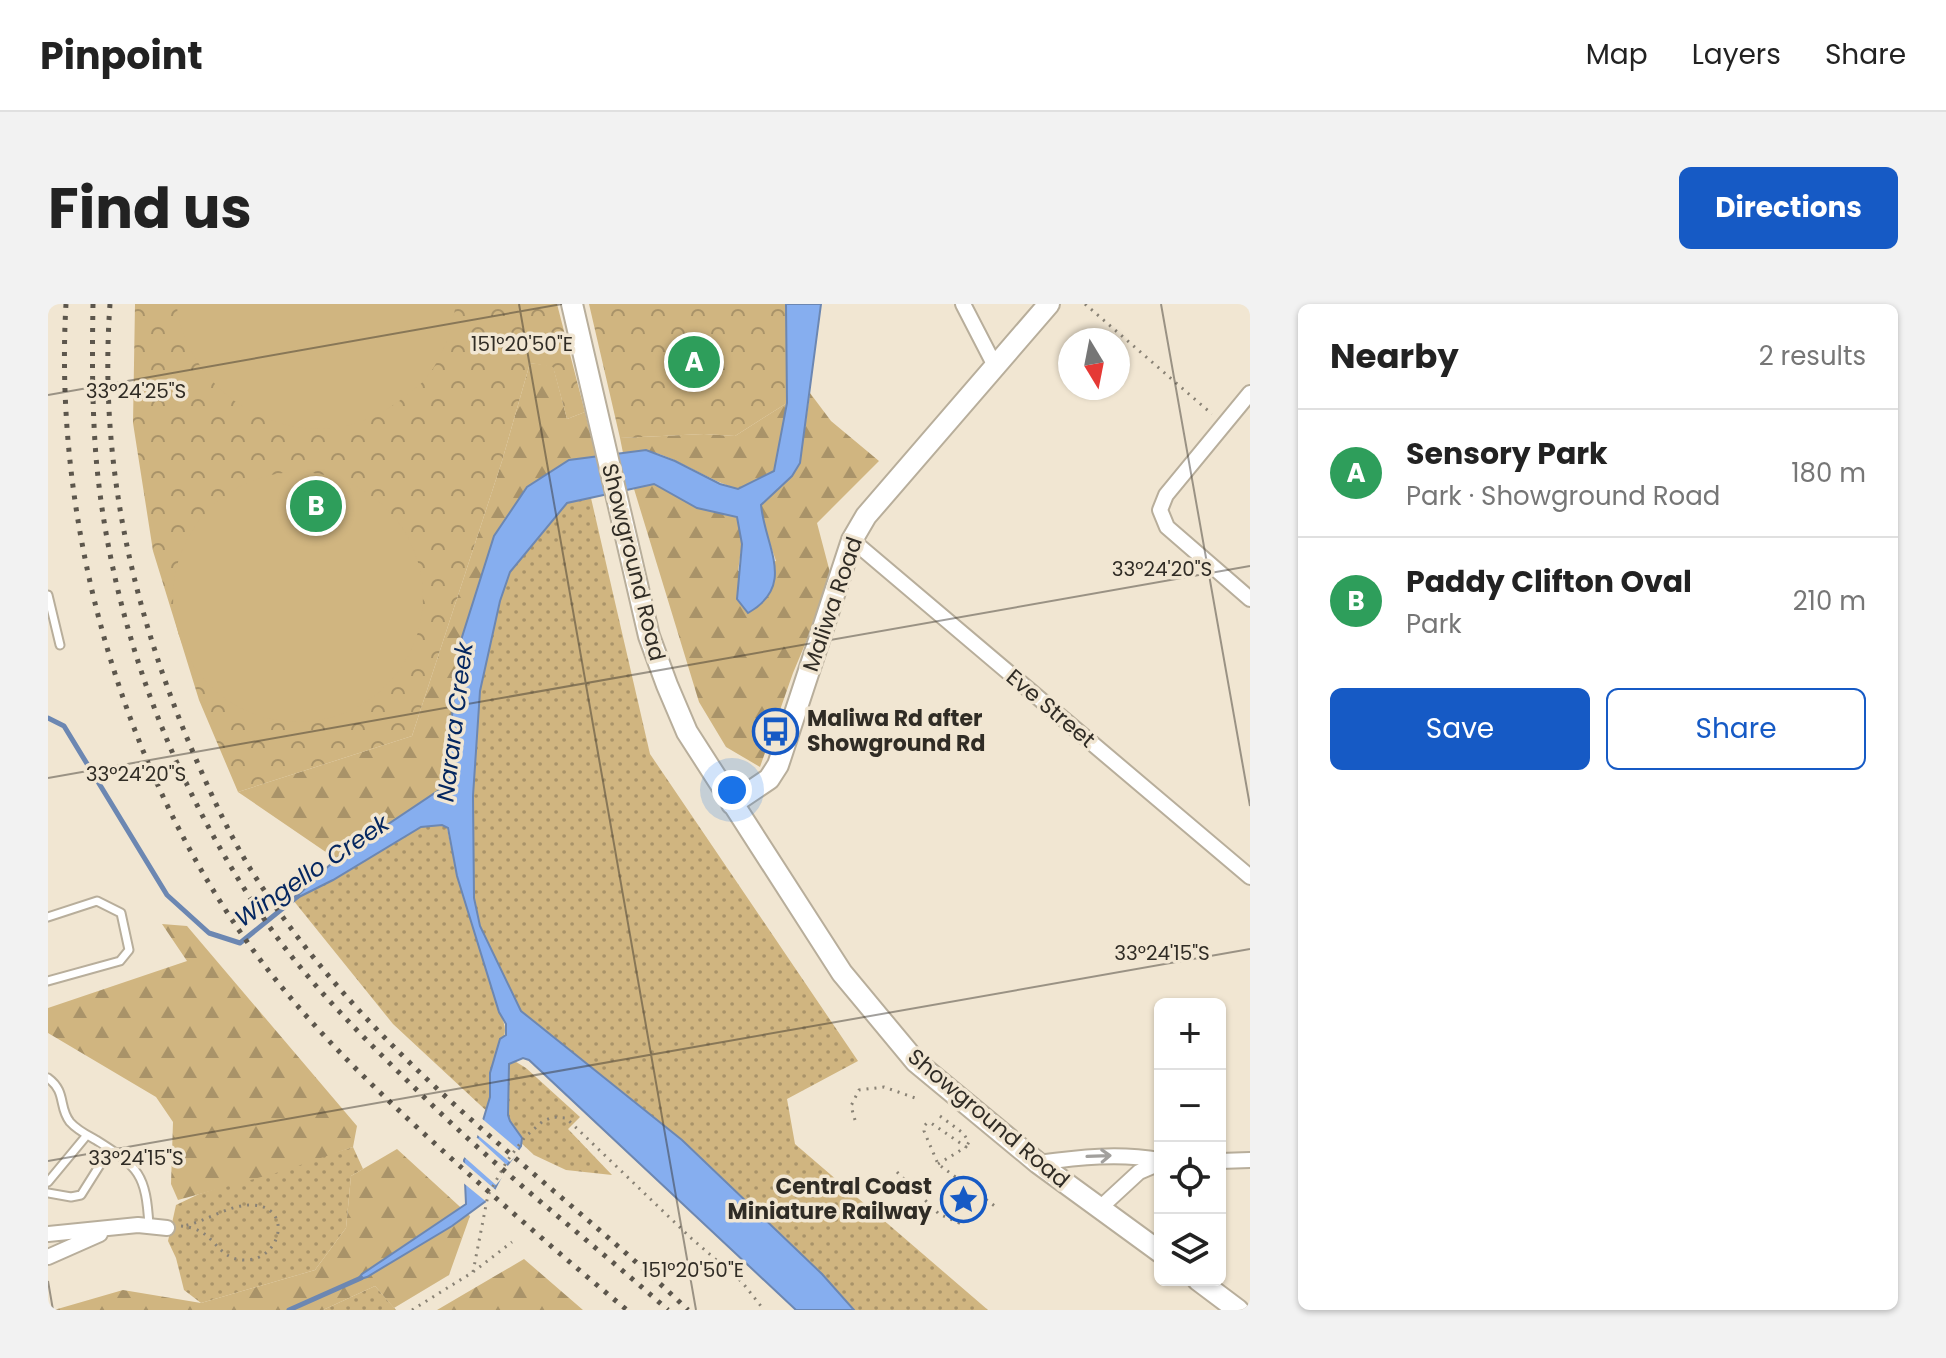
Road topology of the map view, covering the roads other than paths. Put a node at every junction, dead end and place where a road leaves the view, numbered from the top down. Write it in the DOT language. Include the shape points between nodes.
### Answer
graph roads {
  1 [pos="572,304"];
  2 [pos="963,304"];
  3 [pos="1049,304"];
  4 [pos="995,366"];
  5 [pos="1250,393"];
  6 [pos="852,540"];
  7 [pos="48,595"];
  8 [pos="1250,599"];
  9 [pos="60,645"];
  10 [pos="732,804"];
  11 [pos="1250,877"];
  12 [pos="48,917"];
  13 [pos="48,981"];
  14 [pos="48,1078"];
  15 [pos="87,1135"];
  16 [pos="110,1149"];
  17 [pos="1250,1160"];
  18 [pos="1154,1161"];
  19 [pos="1226,1161"];
  20 [pos="1038,1163"];
  21 [pos="1154,1165"];
  22 [pos="48,1182"];
  23 [pos="48,1193"];
  24 [pos="1100,1208"];
  25 [pos="149,1226"];
  26 [pos="174,1227"];
  27 [pos="115,1228"];
  28 [pos="48,1234"];
  29 [pos="1154,1248"];
  30 [pos="48,1257"];
  31 [pos="1206,1286"];
  32 [pos="1238,1310"];
  1 -- 10 [label="street, Showground Road" via="649,636 687,732"];
  2 -- 4 [label="street"];
  3 -- 4 [label="street, Maliwa Road"];
  4 -- 6 [label="street, Maliwa Road" via="866,516"];
  5 -- 8 [label="street" via="1166,495 1160,510 1167,527"];
  6 -- 10 [label="street, Maliwa Road" via="778,765 769,779"];
  6 -- 11 [label="street, Eve Street"];
  7 -- 9 [label="lane"];
  10 -- 20 [label="street, Showground Road" via="842,973 916,1062"];
  12 -- 13 [label="lane" via="97,901 121,913 129,950 120,961"];
  14 -- 15 [label="lane" via="57,1084 66,1117"];
  15 -- 16 [label="lane"];
  15 -- 22 [label="lane"];
  16 -- 23 [label="lane" via="81,1195"];
  16 -- 25 [label="lane" via="143,1181"];
  17 -- 19 [label="street"];
  20 -- 18 [label="street, one-way" via="1131,1155"];
  20 -- 24 [label="street, Showground Road"];
  21 -- 24 [label="street"];
  24 -- 29 [label="street, Showground Road"];
  25 -- 26 [label="street"];
  25 -- 27 [label="street"];
  27 -- 28 [label="street"];
  27 -- 30 [label="street"];
  31 -- 32 [label="street"];
}
